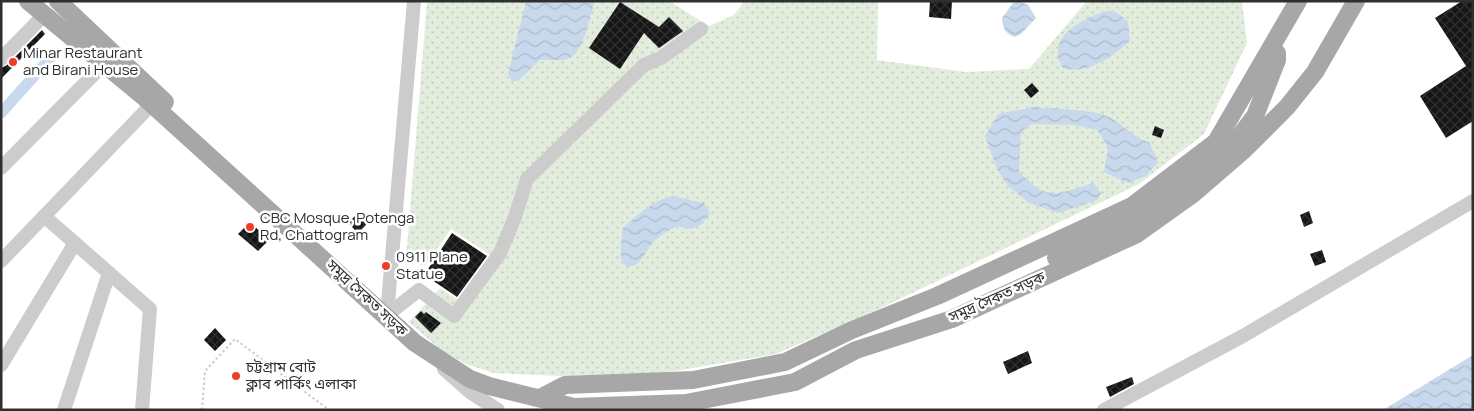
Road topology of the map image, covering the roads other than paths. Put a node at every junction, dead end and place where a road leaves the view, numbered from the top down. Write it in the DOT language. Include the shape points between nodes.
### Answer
graph roads {
  1 [pos="28,1"];
  2 [pos="58,1"];
  3 [pos="414,1"];
  4 [pos="1298,1"];
  5 [pos="1356,1"];
  6 [pos="44,15"];
  7 [pos="701,29"];
  8 [pos="1278,40"];
  9 [pos="1,59"];
  10 [pos="103,65"];
  11 [pos="152,104"];
  12 [pos="1287,107"];
  13 [pos="1240,136"];
  14 [pos="216,162"];
  15 [pos="1,168"];
  16 [pos="1473,201"];
  17 [pos="44,216"];
  18 [pos="75,243"];
  19 [pos="1,261"];
  20 [pos="109,273"];
  21 [pos="387,315"];
  22 [pos="415,343"];
  23 [pos="1,365"];
  24 [pos="539,404"];
  25 [pos="64,410"];
  26 [pos="142,410"];
  27 [pos="498,410"];
  28 [pos="1104,410"];
  1 -- 6 [label="main road, সমুদ্র সৈকত সড়ক"];
  2 -- 14 [label="main road, সমুদ্র সৈকত সড়ক" via="155,91"];
  3 -- 21 [label="street"];
  4 -- 8 [label="main road, সমুদ্র সৈকত সড়ক"];
  5 -- 12 [label="main road, সমুদ্র সৈকত সড়ক" via="1314,72"];
  6 -- 9 [label="street"];
  6 -- 10 [label="main road, সমুদ্র সৈকত সড়ক"];
  7 -- 21 [label="street" via="661,58 644,64 527,179 500,253 454,316 419,290"];
  8 -- 13 [label="main road" via="1277,60 1271,76 1255,116"];
  8 -- 24 [label="main road, সমুদ্র সৈকত সড়ক" via="1216,142 1132,206 785,362 692,380 565,385"];
  10 -- 11 [label="main road, সমুদ্র সৈকত সড়ক"];
  10 -- 15 [label="street"];
  11 -- 14 [label="main road, সমুদ্র সৈকত সড়ক"];
  11 -- 17 [label="street"];
  12 -- 13 [label="main road"];
  12 -- 24 [label="main road, সমুদ্র সৈকত সড়ক" via="1200,188 1137,234 952,319 856,350 795,382 686,404 574,407"];
  13 -- 24 [label="main road" via="1222,154 1120,228 907,328 864,341 794,374 690,393 578,397"];
  14 -- 21 [label="main road, সমুদ্র সৈকত সড়ক"];
  16 -- 28 [label="street" via="1243,336"];
  17 -- 18 [label="street"];
  17 -- 19 [label="street"];
  18 -- 20 [label="street"];
  18 -- 23 [label="street"];
  20 -- 25 [label="street"];
  20 -- 26 [label="street" via="150,310"];
  21 -- 22 [label="main road, সমুদ্র সৈকত সড়ক"];
  22 -- 24 [label="main road, সমুদ্র সৈকত সড়ক" via="470,379"];
  22 -- 27 [label="street" via="470,392"];
}
